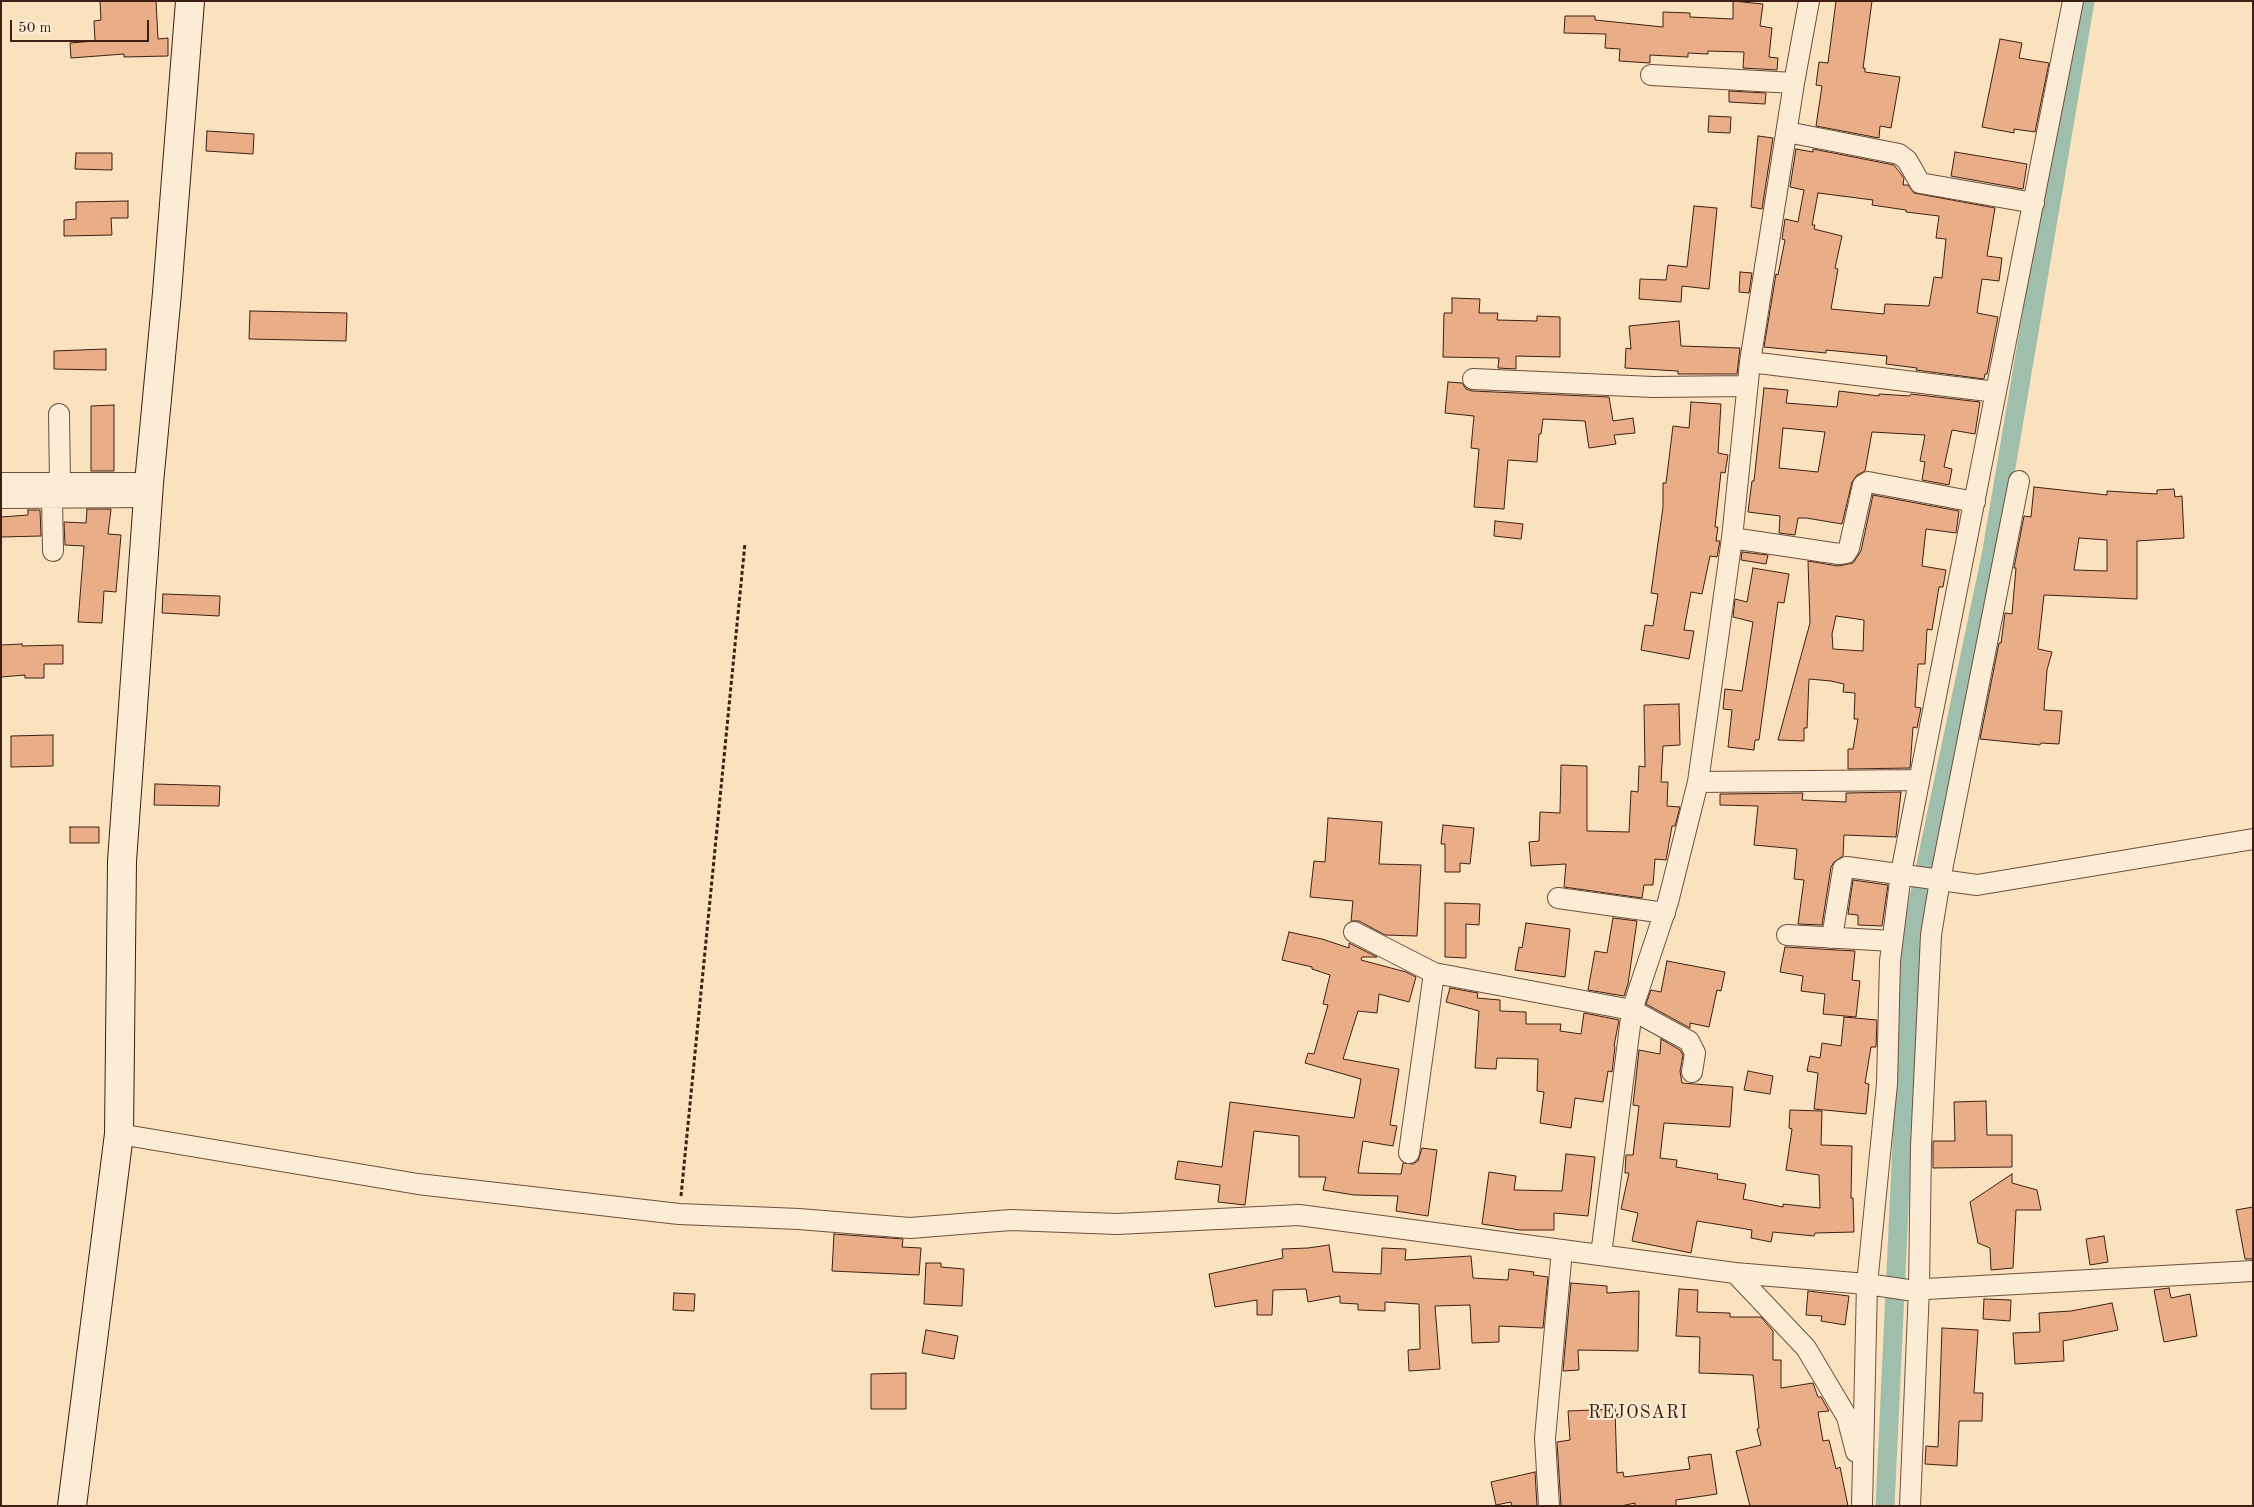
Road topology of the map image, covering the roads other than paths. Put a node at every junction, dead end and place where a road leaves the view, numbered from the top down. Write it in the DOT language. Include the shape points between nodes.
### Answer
graph roads {
  1 [pos="190,1"];
  2 [pos="1809,1"];
  3 [pos="2073,1"];
  4 [pos="1651,75"];
  5 [pos="1794,83"];
  6 [pos="1788,132"];
  7 [pos="2034,203"];
  8 [pos="1750,362"];
  9 [pos="1473,379"];
  10 [pos="1747,386"];
  11 [pos="1996,392"];
  12 [pos="59,414"];
  13 [pos="2018,481"];
  14 [pos="1,483"];
  15 [pos="56,490"];
  16 [pos="149,490"];
  17 [pos="1,498"];
  18 [pos="1975,502"];
  19 [pos="1732,538"];
  20 [pos="53,552"];
  21 [pos="1919,780"];
  22 [pos="1698,782"];
  23 [pos="2253,839"];
  24 [pos="1906,875"];
  25 [pos="1936,880"];
  26 [pos="1558,898"];
  27 [pos="1665,913"];
  28 [pos="1354,932"];
  29 [pos="1787,935"];
  30 [pos="1832,938"];
  31 [pos="1892,942"];
  32 [pos="1434,973"];
  33 [pos="1632,1010"];
  34 [pos="1692,1072"];
  35 [pos="119,1134"];
  36 [pos="1409,1153"];
  37 [pos="1562,1250"];
  38 [pos="1601,1255"];
  39 [pos="2253,1271"];
  40 [pos="1735,1273"];
  41 [pos="1873,1285"];
  42 [pos="1913,1289"];
  43 [pos="1862,1476"];
  44 [pos="72,1506"];
  45 [pos="1549,1506"];
  46 [pos="1862,1506"];
  47 [pos="1910,1506"];
  1 -- 16 [label="main road"];
  2 -- 5 [label="street"];
  3 -- 7 [label="street"];
  4 -- 5 [label="street"];
  5 -- 6 [label="street"];
  6 -- 7 [label="street" via="1899,154 1908,160 1920,183"];
  6 -- 8 [label="street"];
  7 -- 11 [label="street"];
  8 -- 10 [label="street"];
  8 -- 11 [label="street"];
  9 -- 10 [label="street" via="1653,387"];
  10 -- 19 [label="street"];
  11 -- 18 [label="street"];
  12 -- 15 [label="street"];
  13 -- 25 [label="street"];
  14 -- 15 [label="street"];
  15 -- 16 [label="street"];
  15 -- 17 [label="street"];
  15 -- 20 [label="street"];
  16 -- 35 [label="main road" via="122,861"];
  18 -- 19 [label="street" via="1868,482 1863,485 1846,553"];
  18 -- 21 [label="street"];
  19 -- 22 [label="street"];
  21 -- 22 [label="street"];
  21 -- 24 [label="street"];
  22 -- 27 [label="street"];
  23 -- 25 [label="street" via="1990,884 1966,885"];
  24 -- 25 [label="street"];
  24 -- 30 [label="street" via="1852,866 1843,870"];
  24 -- 31 [label="street"];
  25 -- 42 [label="street"];
  26 -- 27 [label="street"];
  27 -- 33 [label="street"];
  28 -- 32 [label="street"];
  29 -- 30 [label="street"];
  30 -- 31 [label="street"];
  31 -- 41 [label="street"];
  32 -- 33 [label="street"];
  32 -- 36 [label="street"];
  33 -- 34 [label="street" via="1690,1041 1695,1053"];
  33 -- 38 [label="street"];
  35 -- 37 [label="street" via="418,1184 679,1214 910,1228 1012,1220 1117,1224 1299,1216"];
  35 -- 44 [label="main road"];
  37 -- 38 [label="street"];
  37 -- 45 [label="street" via="1545,1438"];
  38 -- 40 [label="street"];
  39 -- 42 [label="street"];
  40 -- 41 [label="street"];
  40 -- 43 [label="street" via="1810,1354 1847,1416"];
  41 -- 42 [label="street"];
  41 -- 43 [label="street"];
  42 -- 47 [label="street"];
  43 -- 46 [label="street"];
}
